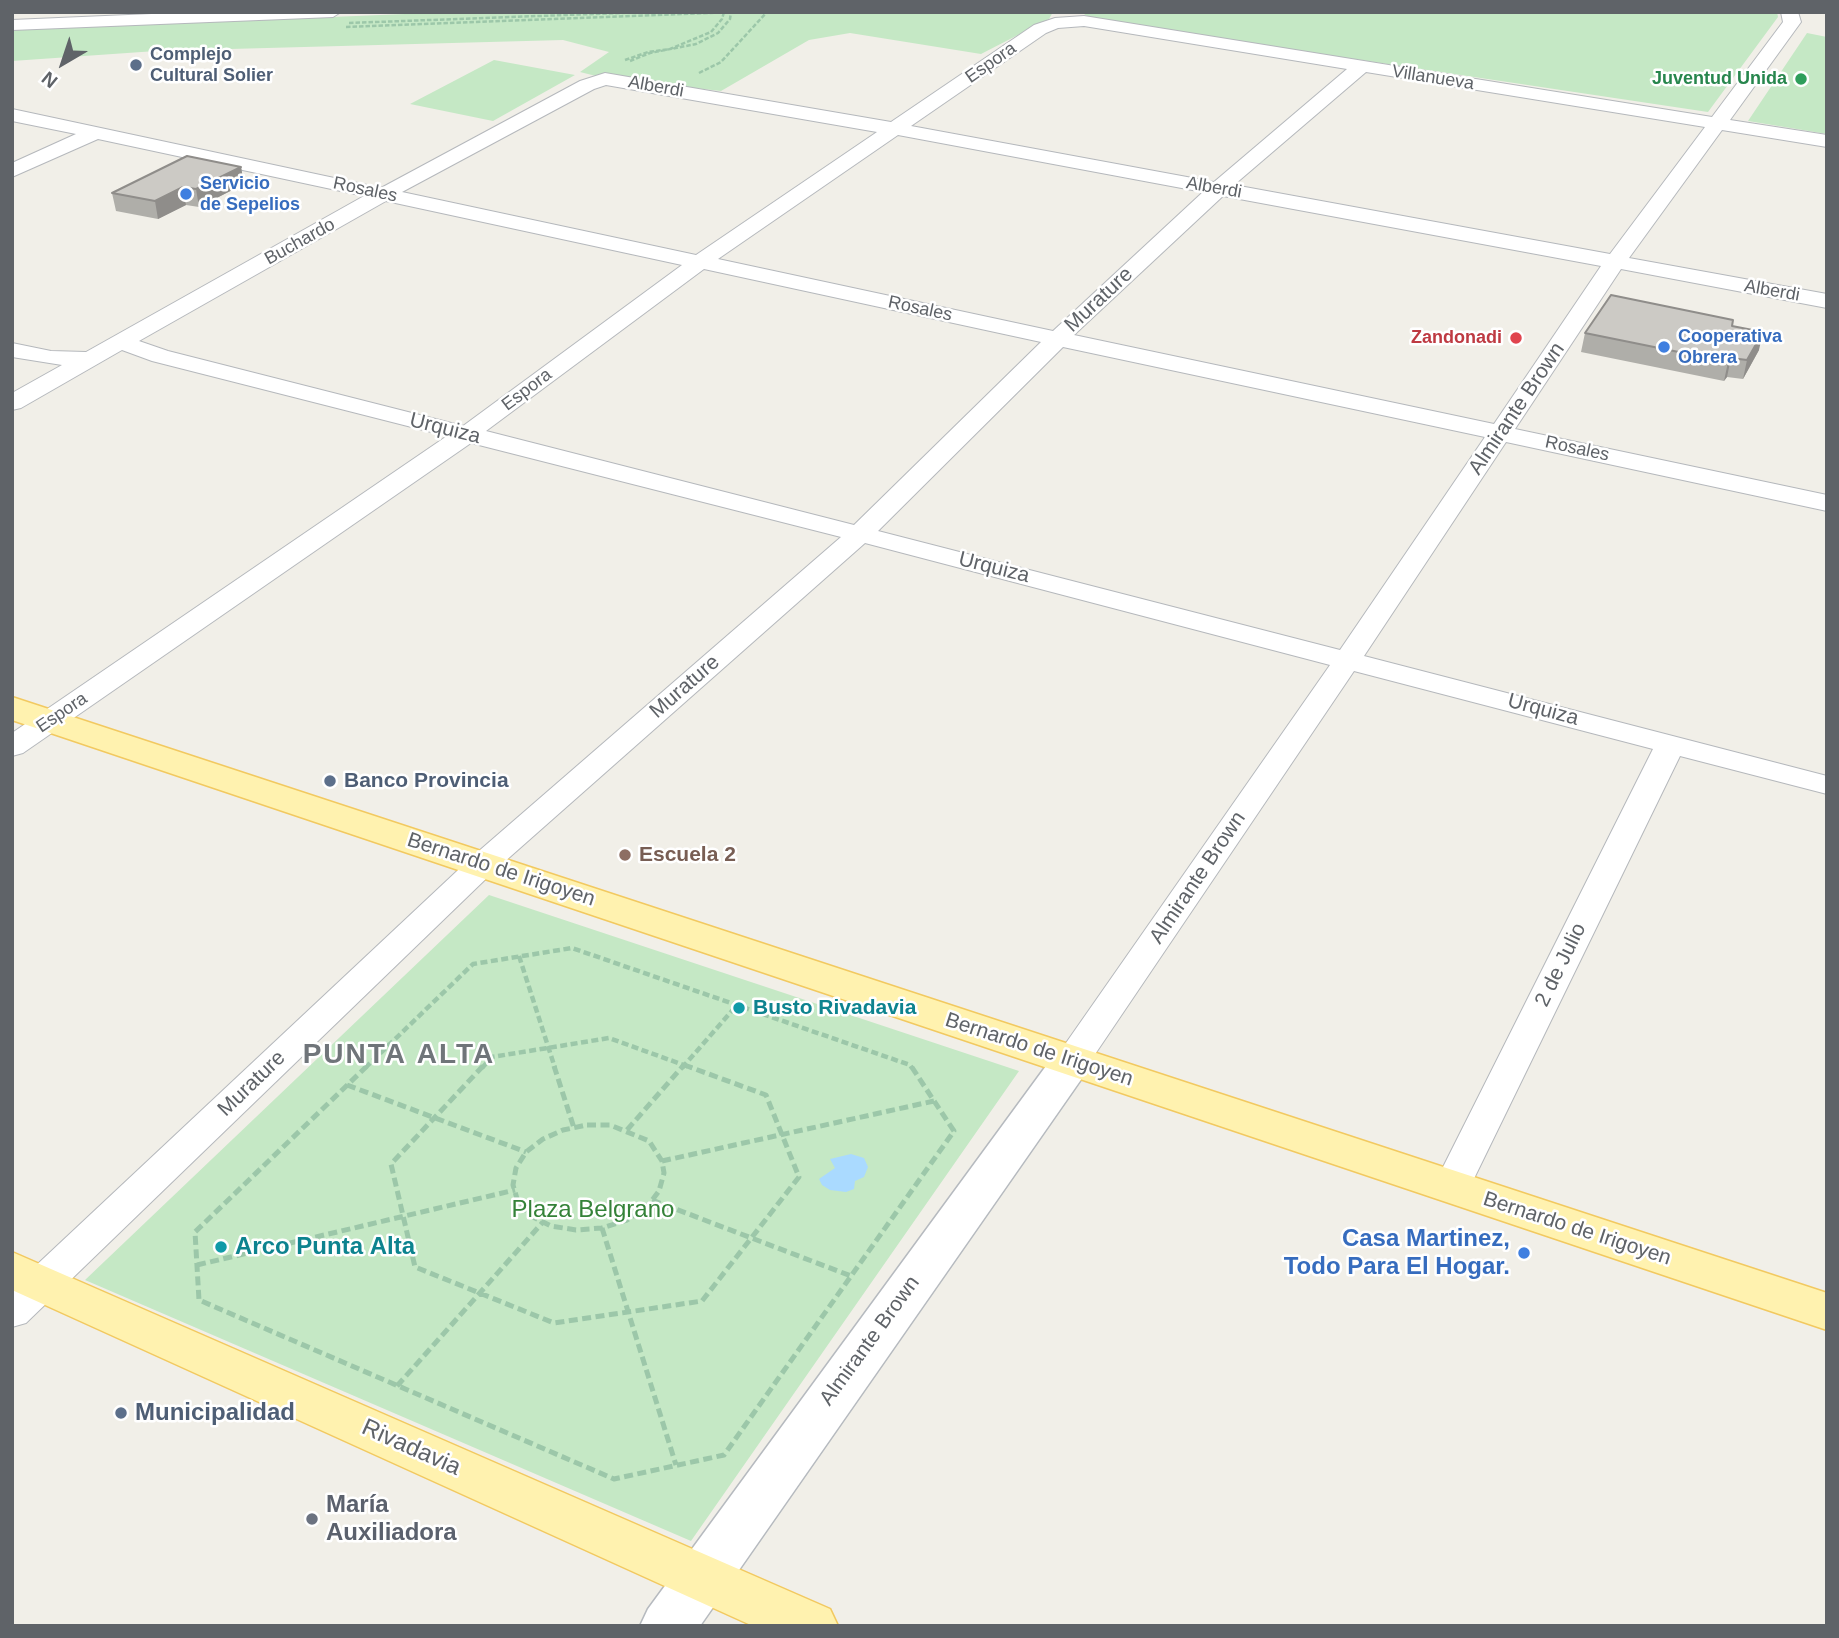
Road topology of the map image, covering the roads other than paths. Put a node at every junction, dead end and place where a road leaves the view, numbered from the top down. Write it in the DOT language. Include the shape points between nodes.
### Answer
graph roads {
  1 [pos="1789,12"];
  2 [pos="1073,16"];
  3 [pos="87,17"];
  4 [pos="336,20"];
  5 [pos="12,25"];
  6 [pos="1040,29"];
  7 [pos="1362,66"];
  8 [pos="601,79"];
  9 [pos="12,115"];
  10 [pos="1717,123"];
  11 [pos="895,129"];
  12 [pos="95,133"];
  13 [pos="1827,141"];
  14 [pos="12,172"];
  15 [pos="1218,189"];
  16 [pos="384,194"];
  17 [pos="700,262"];
  18 [pos="1615,262"];
  19 [pos="1827,301"];
  20 [pos="1058,338"];
  21 [pos="126,340"];
  22 [pos="22,353"];
  23 [pos="160,356"];
  24 [pos="91,359"];
  25 [pos="39,388"];
  26 [pos="12,403"];
  27 [pos="1502,433"];
  28 [pos="467,435"];
  29 [pos="1827,503"];
  30 [pos="860,534"];
  31 [pos="1348,659"];
  32 [pos="31,714"];
  33 [pos="1671,743"];
  34 [pos="12,747"];
  35 [pos="1827,785"];
  36 [pos="483,864"];
  37 [pos="1072,1061"];
  38 [pos="1452,1187"];
  39 [pos="22,1289"];
  40 [pos="1827,1312"];
  41 [pos="701,1577"];
  42 [pos="668,1626"];
  43 [pos="810,1626"];
  1 -- 10 [label="street, Almirante Brown" via="1792,22"];
  2 -- 6 [label="street, Villanueva"];
  2 -- 7 [label="street, Villanueva"];
  3 -- 4 [label="street"];
  3 -- 5 [label="street"];
  6 -- 11 [label="street, Espora"];
  7 -- 10 [label="street, Villanueva"];
  7 -- 15 [label="street, Murature"];
  8 -- 11 [label="street, Alberdi"];
  8 -- 16 [label="street, Buchardo"];
  9 -- 12 [label="street, Rosales"];
  10 -- 13 [label="street, Villanueva"];
  10 -- 18 [label="street, Almirante Brown"];
  11 -- 15 [label="street, Alberdi"];
  11 -- 17 [label="street, Espora"];
  12 -- 14 [label="street"];
  12 -- 16 [label="street, Rosales"];
  15 -- 18 [label="street, Alberdi"];
  15 -- 20 [label="street, Murature"];
  16 -- 17 [label="street, Rosales"];
  16 -- 21 [label="street, Buchardo"];
  17 -- 20 [label="street, Rosales"];
  17 -- 28 [label="street, Espora"];
  18 -- 19 [label="street, Alberdi"];
  18 -- 27 [label="street, Almirante Brown"];
  20 -- 27 [label="street, Rosales"];
  20 -- 30 [label="street, Murature"];
  21 -- 23 [label="street, Urquiza"];
  21 -- 24 [label="street, Buchardo"];
  22 -- 24 [label="street, Urquiza"];
  22 -- 25 [label="street" via="44,365"];
  23 -- 24 [label="street, Urquiza"];
  23 -- 28 [label="street, Urquiza"];
  24 -- 25 [label="street, Buchardo"];
  25 -- 26 [label="street, Buchardo"];
  27 -- 29 [label="street, Rosales"];
  27 -- 31 [label="street, Almirante Brown"];
  28 -- 30 [label="street, Urquiza"];
  28 -- 32 [label="street, Espora"];
  30 -- 31 [label="street, Urquiza"];
  30 -- 36 [label="street, Murature"];
  31 -- 33 [label="street, Urquiza"];
  31 -- 37 [label="street, Almirante Brown"];
  32 -- 34 [label="street, Espora"];
  32 -- 36 [label="main road, Bernardo de Irigoyen"];
  33 -- 35 [label="street, Urquiza"];
  33 -- 38 [label="street, 2 de Julio"];
  36 -- 37 [label="main road, Bernardo de Irigoyen"];
  36 -- 39 [label="street, Murature"];
  37 -- 38 [label="main road, Bernardo de Irigoyen"];
  37 -- 41 [label="main road, Almirante Brown"];
  38 -- 40 [label="main road, Bernardo de Irigoyen"];
  39 -- 41 [label="main road, Rivadavia"];
  41 -- 42 [label="main road, Almirante Brown"];
  41 -- 43 [label="main road, Rivadavia"];
}
